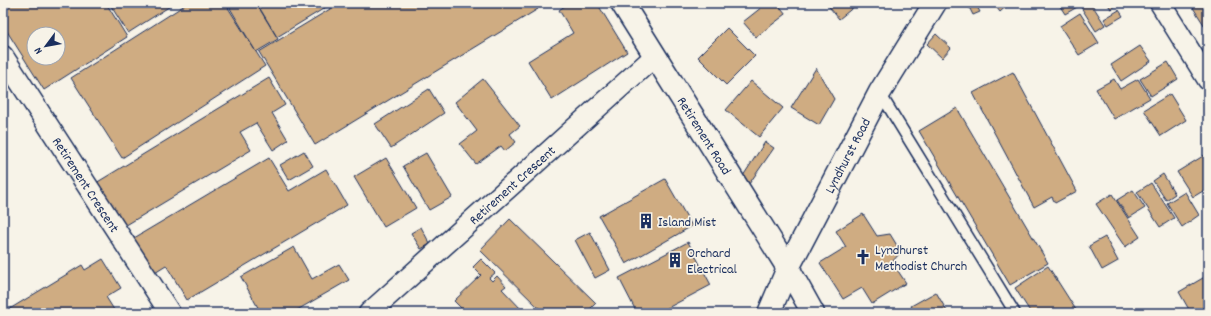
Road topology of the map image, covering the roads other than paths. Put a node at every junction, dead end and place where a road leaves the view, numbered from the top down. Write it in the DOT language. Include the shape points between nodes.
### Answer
graph roads {
  1 [pos="622,3"];
  2 [pos="935,3"];
  3 [pos="1160,3"];
  4 [pos="655,56"];
  5 [pos="1202,57"];
  6 [pos="6,67"];
  7 [pos="1208,80"];
  8 [pos="880,92"];
  9 [pos="788,268"];
  10 [pos="170,313"];
  11 [pos="369,313"];
  12 [pos="769,313"];
  13 [pos="813,313"];
  14 [pos="1014,313"];
  1 -- 4 [label="main road, Retirement Road"];
  2 -- 8 [label="main road, Lyndhurst Road"];
  3 -- 5 [label="street"];
  4 -- 9 [label="main road, Retirement Road"];
  4 -- 11 [label="street, Retirement Crescent"];
  5 -- 7 [label="street"];
  6 -- 10 [label="street, Retirement Crescent"];
  8 -- 9 [label="main road, Lyndhurst Road"];
  8 -- 14 [label="lane"];
  9 -- 12 [label="main road, Lyndhurst Road"];
  9 -- 13 [label="main road, Retirement Road"];
}
